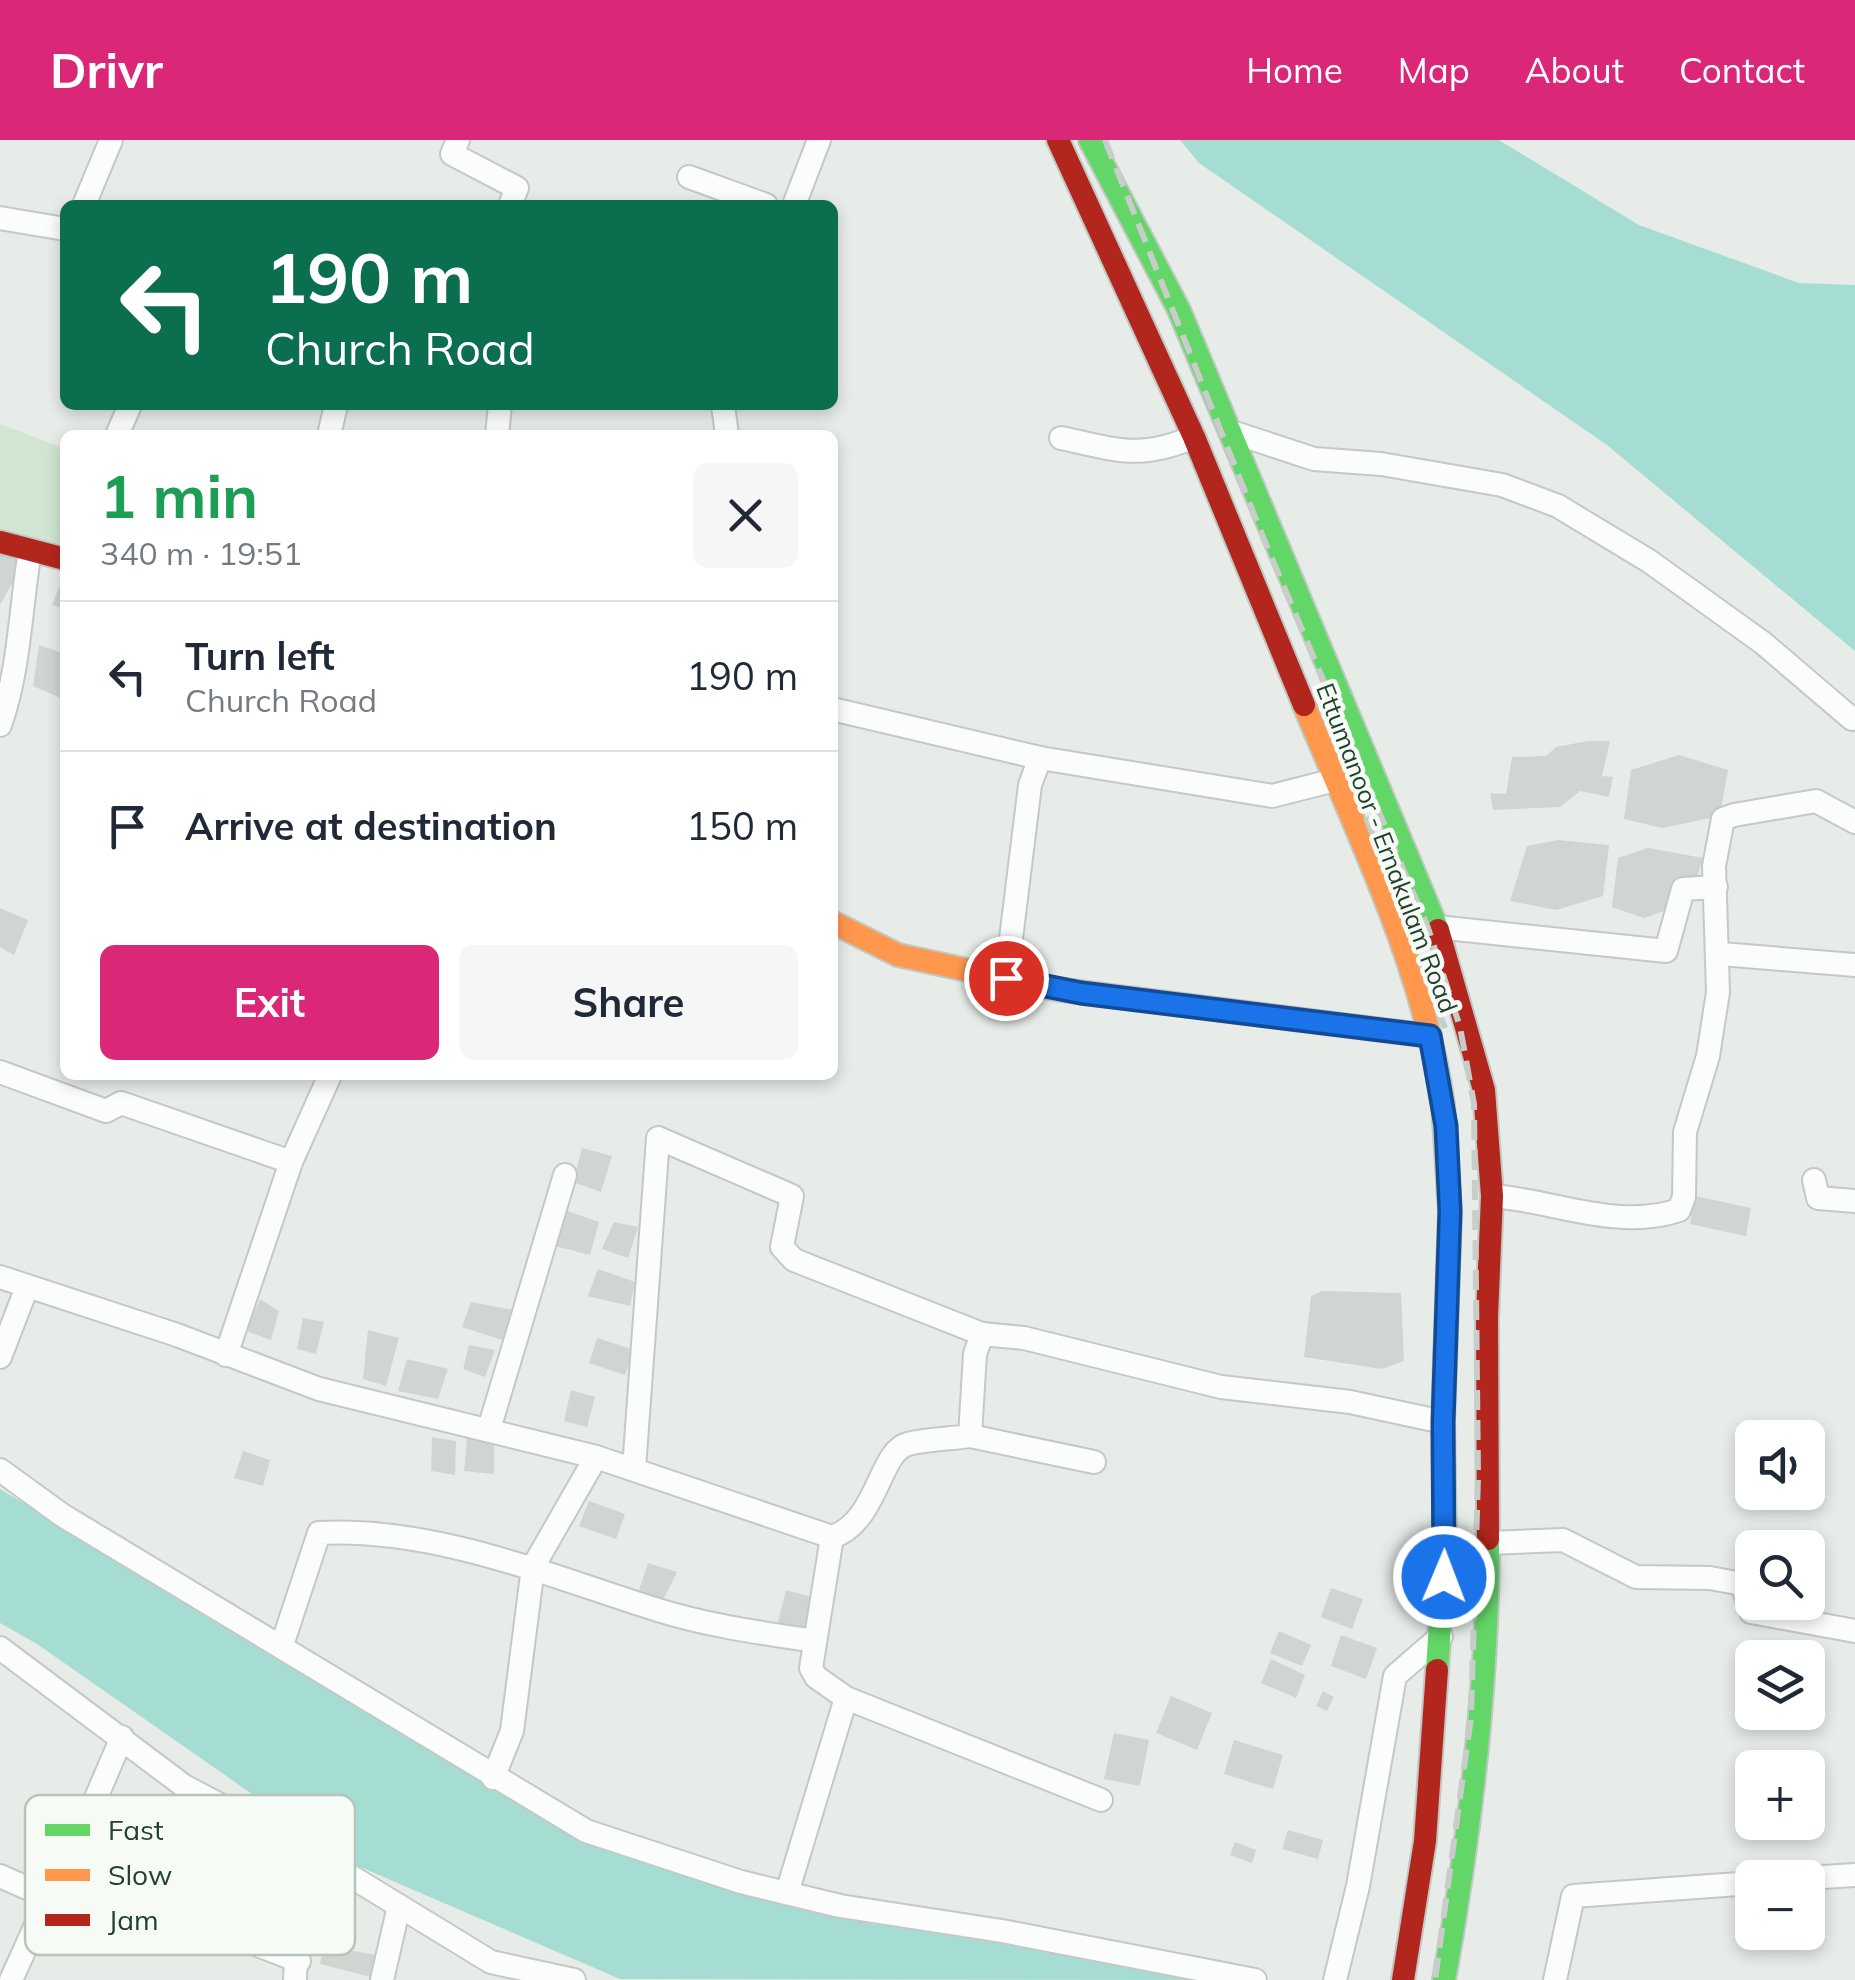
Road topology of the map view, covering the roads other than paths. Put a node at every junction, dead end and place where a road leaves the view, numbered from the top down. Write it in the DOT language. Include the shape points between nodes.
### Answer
graph roads {
  1 [pos="111,140"];
  2 [pos="458,140"];
  3 [pos="819,140"];
  4 [pos="1058,140"];
  5 [pos="1090,140"];
  6 [pos="689,177"];
  7 [pos="86,200"];
  8 [pos="512,200"];
  9 [pos="752,200"];
  10 [pos="796,200"];
  11 [pos="0,218"];
  12 [pos="60,228"];
  13 [pos="1232,432"];
  14 [pos="1194,437"];
  15 [pos="1061,438"];
  16 [pos="0,542"];
  17 [pos="30,551"];
  18 [pos="60,558"];
  19 [pos="838,710"];
  20 [pos="1852,719"];
  21 [pos="0,724"];
  22 [pos="1040,758"];
  23 [pos="1335,780"];
  24 [pos="1855,822"];
  25 [pos="1716,887"];
  26 [pos="838,925"];
  27 [pos="1437,927"];
  28 [pos="1721,954"];
  29 [pos="1855,965"];
  30 [pos="1006,978"];
  31 [pos="1430,1036"];
  32 [pos="0,1072"];
  33 [pos="328,1080"];
  34 [pos="291,1162"];
  35 [pos="565,1175"];
  36 [pos="1814,1180"];
  37 [pos="1492,1196"];
  38 [pos="1855,1200"];
  39 [pos="0,1277"];
  40 [pos="27,1287"];
  41 [pos="982,1334"];
  42 [pos="1447,1351"];
  43 [pos="1487,1353"];
  44 [pos="226,1354"];
  45 [pos="0,1357"];
  46 [pos="1443,1422"];
  47 [pos="489,1429"];
  48 [pos="970,1436"];
  49 [pos="596,1457"];
  50 [pos="1094,1462"];
  51 [pos="634,1469"];
  52 [pos="0,1470"];
  53 [pos="832,1537"];
  54 [pos="1488,1543"];
  55 [pos="533,1567"];
  56 [pos="1855,1631"];
  57 [pos="1440,1636"];
  58 [pos="815,1641"];
  59 [pos="282,1645"];
  60 [pos="0,1648"];
  61 [pos="846,1698"];
  62 [pos="122,1738"];
  63 [pos="493,1778"];
  64 [pos="97,1795"];
  65 [pos="201,1795"];
  66 [pos="1101,1800"];
  67 [pos="1855,1874"];
  68 [pos="0,1876"];
  69 [pos="1825,1877"];
  70 [pos="355,1879"];
  71 [pos="1735,1884"];
  72 [pos="25,1887"];
  73 [pos="787,1893"];
  74 [pos="399,1906"];
  75 [pos="25,1948"];
  76 [pos="267,1955"];
  77 [pos="297,1970"];
  78 [pos="1404,1973"];
  79 [pos="1450,1976"];
  80 [pos="10,1980"];
  81 [pos="382,1980"];
  82 [pos="574,1980"];
  83 [pos="1255,1980"];
  84 [pos="1335,1980"];
  85 [pos="1555,1980"];
  1 -- 7 [label="street"];
  2 -- 8 [label="street" via="452,154 517,188"];
  3 -- 10 [label="street"];
  4 -- 14 [label="main road, Ettumanoor - Ernakulam Road"];
  5 -- 13 [label="main road" via="1179,310"];
  6 -- 9 [label="street"];
  11 -- 12 [label="street"];
  13 -- 20 [label="street" via="1314,458 1502,485 1558,506 1763,644"];
  13 -- 27 [label="main road"];
  14 -- 15 [label="street" via="1158,452"];
  14 -- 23 [label="main road, Ettumanoor - Ernakulam Road"];
  16 -- 17 [label="main road"];
  17 -- 18 [label="main road"];
  17 -- 21 [label="street" via="18,666"];
  19 -- 22 [label="street"];
  22 -- 23 [label="street" via="1272,796"];
  22 -- 30 [label="street" via="1030,784"];
  23 -- 31 [label="main road, Ettumanoor - Ernakulam Road"];
  24 -- 25 [label="street" via="1816,800 1723,819"];
  25 -- 27 [label="street" via="1683,889 1666,952"];
  25 -- 28 [label="street"];
  26 -- 30 [label="main road" via="898,956"];
  27 -- 37 [label="main road" via="1484,1090"];
  28 -- 29 [label="street"];
  28 -- 37 [label="street" via="1714,1030 1685,1132 1679,1210 1576,1213 1528,1198"];
  30 -- 31 [label="main road" via="1070,992"];
  31 -- 42 [label="main road, Ettumanoor - Ernakulam Road" via="1448,1149"];
  32 -- 34 [label="street" via="106,1111 121,1103"];
  33 -- 34 [label="street"];
  34 -- 44 [label="street"];
  35 -- 47 [label="street"];
  36 -- 38 [label="street" via="1818,1198"];
  37 -- 43 [label="main road"];
  39 -- 40 [label="street"];
  40 -- 44 [label="street"];
  40 -- 45 [label="street"];
  41 -- 46 [label="street" via="1024,1338 1221,1387 1364,1404"];
  41 -- 48 [label="street"];
  41 -- 51 [label="street" via="794,1260 782,1247 792,1196 658,1138"];
  42 -- 43 [label="main road"];
  42 -- 46 [label="main road, Ettumanoor - Ernakulam Road"];
  43 -- 54 [label="main road"];
  44 -- 47 [label="street" via="319,1389"];
  46 -- 57 [label="main road, Ettumanoor - Ernakulam Road"];
  47 -- 49 [label="street"];
  48 -- 50 [label="street"];
  48 -- 53 [label="street" via="906,1444 889,1460 850,1531"];
  49 -- 51 [label="street"];
  49 -- 55 [label="street"];
  51 -- 53 [label="street"];
  52 -- 59 [label="street" via="62,1515"];
  53 -- 58 [label="street"];
  54 -- 56 [label="street" via="1563,1540 1636,1576 1742,1584 1751,1612"];
  54 -- 79 [label="main road" via="1479,1735"];
  55 -- 58 [label="street" via="662,1612"];
  55 -- 59 [label="street" via="368,1530 319,1533"];
  55 -- 63 [label="street" via="512,1730"];
  57 -- 78 [label="main road, Ettumanoor - Ernakulam Road" via="1425,1842"];
  57 -- 84 [label="street" via="1395,1676"];
  58 -- 61 [label="street" via="811,1668"];
  59 -- 63 [label="street"];
  60 -- 62 [label="street"];
  61 -- 66 [label="street"];
  61 -- 73 [label="street"];
  62 -- 64 [label="street"];
  62 -- 65 [label="street"];
  63 -- 73 [label="street" via="586,1831"];
  67 -- 69 [label="street"];
  68 -- 72 [label="street"];
  70 -- 74 [label="street"];
  71 -- 85 [label="street" via="1572,1896"];
  73 -- 83 [label="street"];
  74 -- 81 [label="street"];
  74 -- 82 [label="street" via="491,1962"];
  75 -- 80 [label="street"];
  76 -- 77 [label="street"];
}
